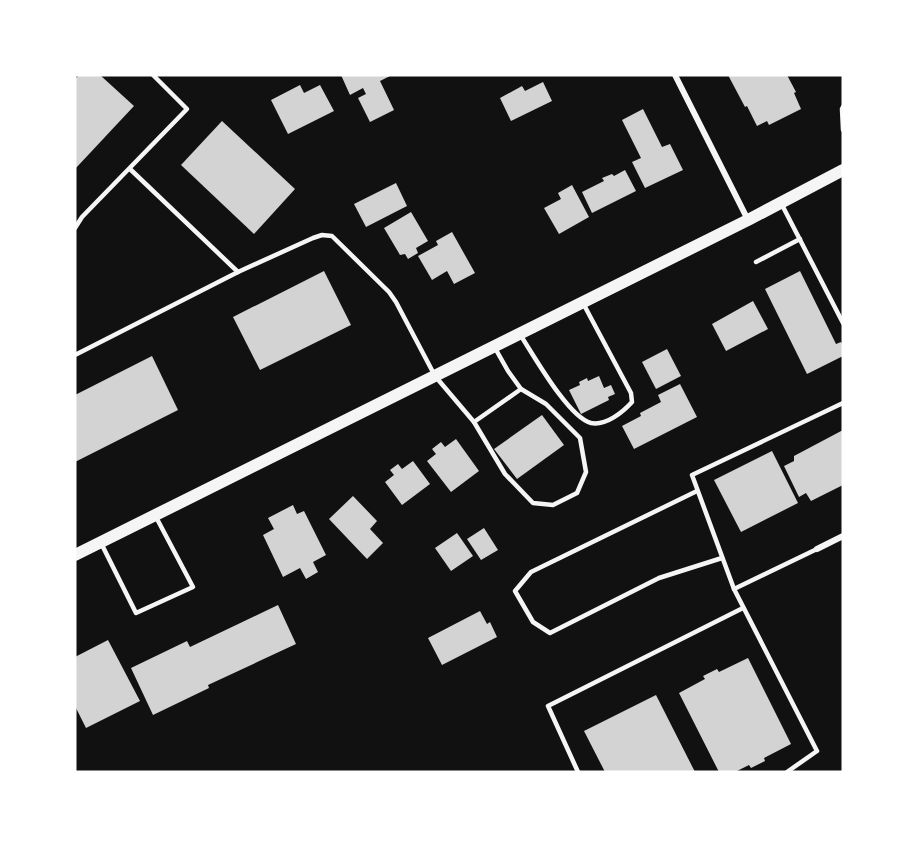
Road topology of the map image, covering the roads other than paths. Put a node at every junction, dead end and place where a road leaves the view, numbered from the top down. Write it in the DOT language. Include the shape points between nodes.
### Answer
graph roads {
  1 [pos="153,75"];
  2 [pos="675,75"];
  3 [pos="843,107"];
  4 [pos="843,130"];
  5 [pos="130,169"];
  6 [pos="843,170"];
  7 [pos="781,203"];
  8 [pos="748,220"];
  9 [pos="75,228"];
  10 [pos="800,239"];
  11 [pos="756,262"];
  12 [pos="238,272"];
  13 [pos="583,302"];
  14 [pos="843,323"];
  15 [pos="519,333"];
  16 [pos="493,346"];
  17 [pos="75,355"];
  18 [pos="435,376"];
  19 [pos="521,388"];
  20 [pos="843,403"];
  21 [pos="474,422"];
  22 [pos="697,491"];
  23 [pos="155,514"];
  24 [pos="843,536"];
  25 [pos="100,542"];
  26 [pos="818,549"];
  27 [pos="75,555"];
  28 [pos="722,558"];
  29 [pos="734,589"];
  30 [pos="743,608"];
  31 [pos="578,772"];
  32 [pos="787,772"];
  1 -- 5 [label="lane" via="188,109"];
  2 -- 8 [label="street"];
  3 -- 4 [label="lane"];
  5 -- 9 [label="lane"];
  5 -- 12 [label="lane"];
  6 -- 7 [label="main road"];
  7 -- 8 [label="main road"];
  7 -- 10 [label="lane"];
  8 -- 13 [label="main road"];
  10 -- 11 [label="lane"];
  10 -- 14 [label="lane"];
  12 -- 17 [label="lane"];
  12 -- 18 [label="lane" via="313,238 332,236 389,292"];
  13 -- 15 [label="main road"];
  13 -- 15 [label="lane" via="631,393 632,402 625,410 603,422 584,421 575,413"];
  15 -- 16 [label="main road"];
  16 -- 18 [label="main road"];
  16 -- 19 [label="lane"];
  18 -- 21 [label="lane"];
  18 -- 23 [label="main road"];
  19 -- 21 [label="lane"];
  19 -- 21 [label="lane" via="546,404 580,438 586,472 577,493 553,505 533,503 506,474"];
  20 -- 22 [label="lane" via="692,475"];
  22 -- 28 [label="lane"];
  22 -- 28 [label="lane" via="531,572 515,591 533,622 550,633 659,578"];
  23 -- 25 [label="main road"];
  23 -- 25 [label="lane" via="193,587 136,613"];
  24 -- 26 [label="street"];
  25 -- 27 [label="main road"];
  26 -- 29 [label="lane"];
  28 -- 29 [label="lane"];
  29 -- 30 [label="lane"];
  30 -- 31 [label="lane" via="548,706"];
  30 -- 32 [label="lane" via="817,751"];
}
